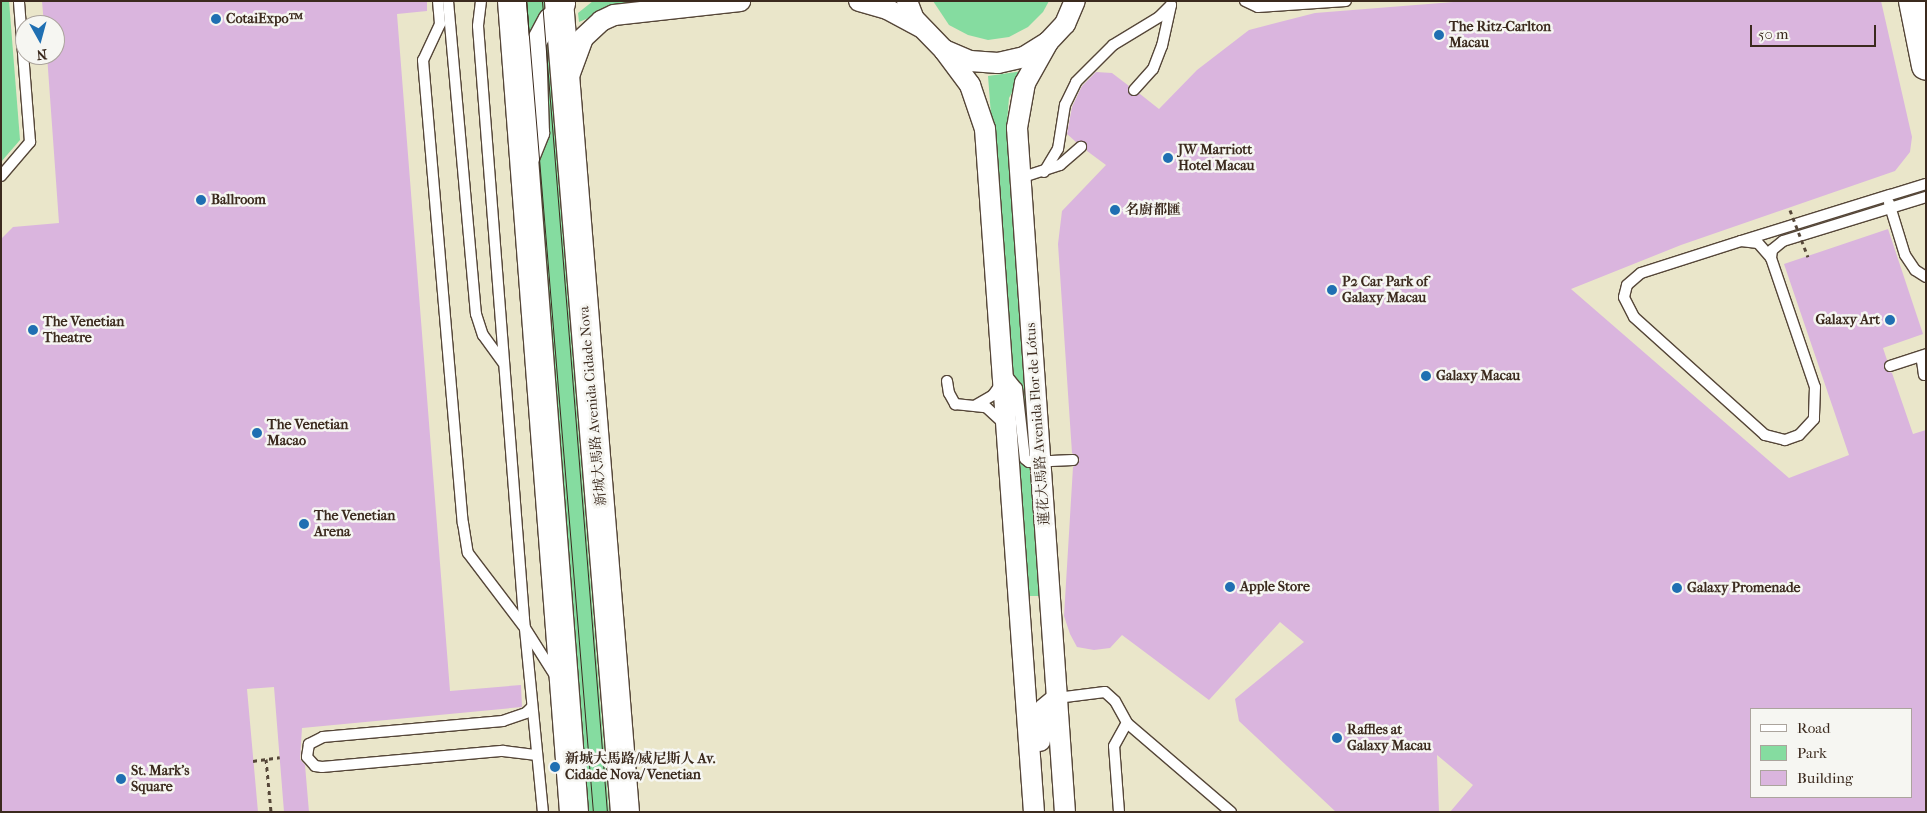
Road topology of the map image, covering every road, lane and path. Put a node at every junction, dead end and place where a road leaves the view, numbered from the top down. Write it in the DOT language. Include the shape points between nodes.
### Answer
graph roads {
  1 [pos="19,1"];
  2 [pos="438,1"];
  3 [pos="448,1"];
  4 [pos="481,1"];
  5 [pos="512,1"];
  6 [pos="740,1"];
  7 [pos="860,1"];
  8 [pos="907,1"];
  9 [pos="1075,1"];
  10 [pos="1092,1"];
  11 [pos="1244,1"];
  12 [pos="1346,1"];
  13 [pos="1913,2"];
  14 [pos="562,3"];
  15 [pos="1171,3"];
  16 [pos="1065,24"];
  17 [pos="923,28"];
  18 [pos="1048,42"];
  19 [pos="944,50"];
  20 [pos="1926,66"];
  21 [pos="567,85"];
  22 [pos="1134,90"];
  23 [pos="1081,147"];
  24 [pos="525,168"];
  25 [pos="1044,172"];
  26 [pos="1,176"];
  27 [pos="1020,178"];
  28 [pos="1926,184"];
  29 [pos="1890,194"];
  30 [pos="1926,197"];
  31 [pos="1890,208"];
  32 [pos="1790,210"];
  33 [pos="1741,241"];
  34 [pos="1808,257"];
  35 [pos="1771,258"];
  36 [pos="1926,277"];
  37 [pos="1926,355"];
  38 [pos="504,363"];
  39 [pos="1890,366"];
  40 [pos="1924,374"];
  41 [pos="1002,375"];
  42 [pos="947,381"];
  43 [pos="976,405"];
  44 [pos="1006,428"];
  45 [pos="1073,460"];
  46 [pos="1040,462"];
  47 [pos="525,628"];
  48 [pos="564,690"];
  49 [pos="1057,698"];
  50 [pos="532,707"];
  51 [pos="1127,723"];
  52 [pos="537,755"];
  53 [pos="280,758"];
  54 [pos="266,759"];
  55 [pos="253,761"];
  56 [pos="271,812"];
  57 [pos="543,812"];
  58 [pos="574,812"];
  59 [pos="625,812"];
  60 [pos="1034,812"];
  61 [pos="1039,812"];
  62 [pos="1065,812"];
  63 [pos="1119,812"];
  64 [pos="1231,812"];
  1 -- 26 [label="lane" via="30,142"];
  2 -- 47 [label="lane" via="440,24 423,60 463,523 468,553"];
  3 -- 38 [label="lane" via="476,314 483,335"];
  4 -- 38 [label="lane" via="477,17"];
  5 -- 24 [label="main road"];
  6 -- 21 [label="street" via="632,12 601,21 583,38"];
  7 -- 17 [label="street"];
  8 -- 17 [label="street" via="914,19"];
  9 -- 16 [label="street"];
  10 -- 16 [label="street"];
  11 -- 12 [label="lane" via="1258,7"];
  13 -- 20 [label="main road"];
  14 -- 21 [label="main road, 新城大馬路 Avenida Cidade Nova"];
  14 -- 24 [label="street" via="542,30 534,51 539,133"];
  15 -- 22 [label="lane" via="1162,46 1153,69"];
  15 -- 25 [label="lane" via="1159,17 1113,45 1076,82 1065,105 1058,149"];
  16 -- 18 [label="street"];
  17 -- 19 [label="street"];
  18 -- 19 [label="street" via="1024,57 998,63 970,61"];
  18 -- 27 [label="street, 蓮花大馬路 Avenida Flor de Lótus" via="1025,83 1019,105"];
  19 -- 41 [label="street" via="970,85 985,128"];
  21 -- 59 [label="main road, 新城大馬路 Avenida Cidade Nova"];
  23 -- 25 [label="lane" via="1060,165"];
  24 -- 48 [label="main road"];
  25 -- 27 [label="lane"];
  27 -- 46 [label="street, 蓮花大馬路 Avenida Flor de Lótus"];
  28 -- 29 [label="lane"];
  29 -- 31 [label="lane"];
  29 -- 33 [label="lane"];
  30 -- 31 [label="lane"];
  31 -- 35 [label="lane" via="1783,240 1772,250"];
  31 -- 36 [label="lane" via="1905,255 1915,270"];
  32 -- 34 [label="path, bridge"];
  33 -- 35 [label="lane" via="1758,243"];
  33 -- 35 [label="lane" via="1641,272 1627,285 1624,296 1634,317 1766,435 1785,440 1799,435 1814,420 1815,387"];
  37 -- 39 [label="lane"];
  37 -- 40 [label="lane" via="1922,361"];
  38 -- 47 [label="lane"];
  41 -- 43 [label="lane" via="993,395"];
  41 -- 44 [label="street"];
  41 -- 46 [label="lane" via="1009,374 1017,388 1022,452 1029,462"];
  42 -- 43 [label="lane" via="955,404"];
  43 -- 44 [label="lane" via="994,412"];
  44 -- 60 [label="street"];
  45 -- 46 [label="lane"];
  46 -- 49 [label="street, 蓮花大馬路 Avenida Flor de Lótus"];
  47 -- 48 [label="lane"];
  47 -- 50 [label="lane"];
  48 -- 58 [label="main road"];
  49 -- 51 [label="lane" via="1105,692 1115,701"];
  49 -- 61 [label="street" via="1049,702 1040,716 1044,797"];
  49 -- 62 [label="street, 蓮花大馬路 Avenida Flor de Lótus"];
  50 -- 52 [label="lane"];
  50 -- 52 [label="lane" via="526,713 503,721 323,737 309,744 307,757 315,766 322,767 503,750"];
  51 -- 63 [label="lane" via="1114,746"];
  51 -- 64 [label="lane"];
  52 -- 57 [label="lane"];
  53 -- 54 [label="path"];
  54 -- 55 [label="path"];
  54 -- 56 [label="path"];
}
